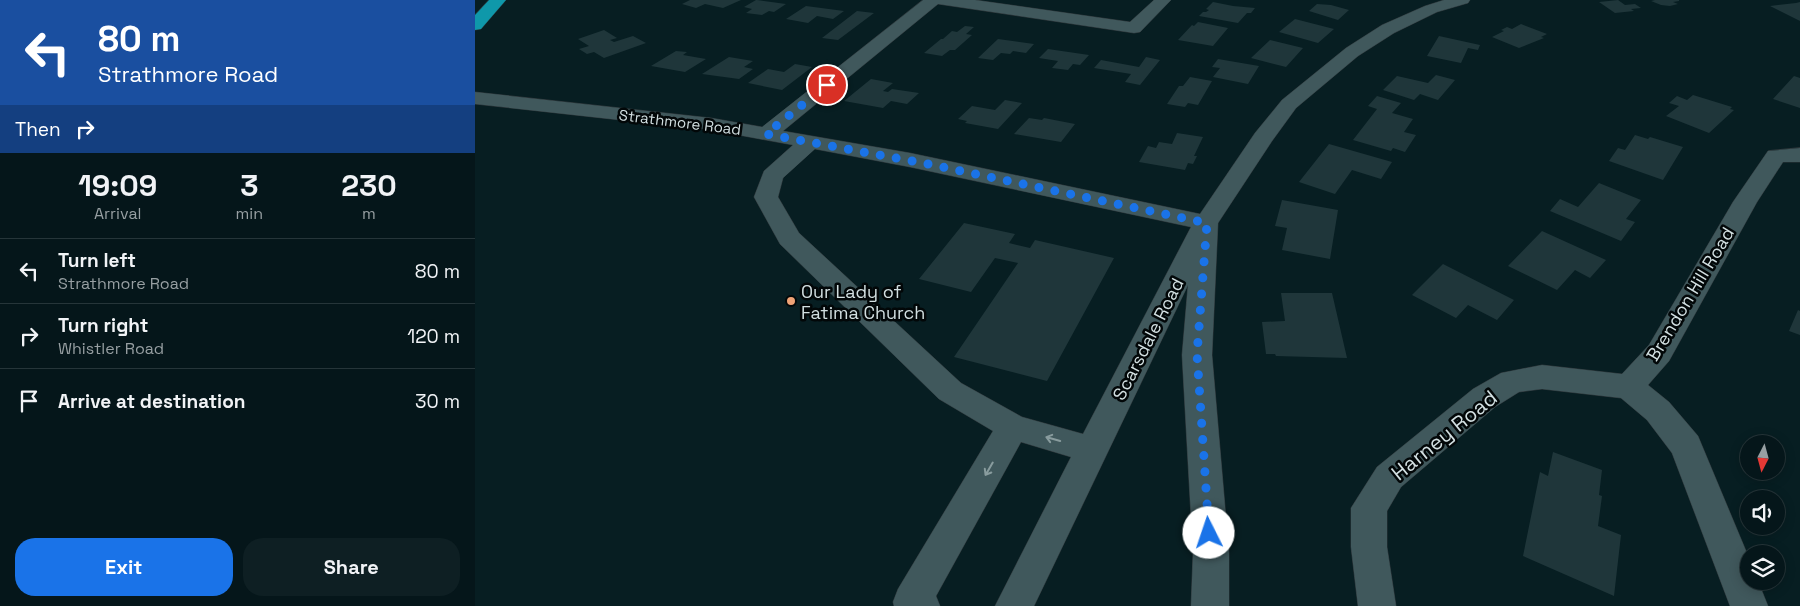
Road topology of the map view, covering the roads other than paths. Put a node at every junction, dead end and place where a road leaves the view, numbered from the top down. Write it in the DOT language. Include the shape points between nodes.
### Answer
graph roads {
  1 [pos="498,0"];
  2 [pos="933,0"];
  3 [pos="941,0"];
  4 [pos="1163,0"];
  5 [pos="1462,0"];
  6 [pos="475,25"];
  7 [pos="475,98"];
  8 [pos="766,134"];
  9 [pos="810,142"];
  10 [pos="1800,155"];
  11 [pos="1207,223"];
  12 [pos="1629,387"];
  13 [pos="1013,427"];
  14 [pos="1092,450"];
  15 [pos="921,606"];
  16 [pos="1014,606"];
  17 [pos="1210,606"];
  18 [pos="1377,606"];
  19 [pos="1749,606"];
  1 -- 6 [label="highway"];
  2 -- 8 [label="street"];
  3 -- 4 [label="street" via="1134,28"];
  5 -- 11 [label="street, Scarsdale Road" via="1431,9 1388,30 1352,52 1289,104"];
  7 -- 8 [label="street, Strathmore Road" via="711,124"];
  8 -- 9 [label="street, Strathmore Road"];
  9 -- 11 [label="street, Strathmore Road"];
  9 -- 13 [label="street" via="772,176 766,197 789,238 949,391"];
  10 -- 12 [label="street, Brendon Hill Road" via="1777,156 1745,202 1659,353"];
  11 -- 14 [label="street, Scarsdale Road"];
  11 -- 17 [label="street" via="1197,354 1211,553"];
  12 -- 18 [label="street, Harney Road" via="1542,376 1512,381 1484,398 1389,477 1369,508 1369,546"];
  12 -- 19 [label="street" via="1658,412 1686,446"];
  14 -- 13 [label="street, one-way"];
  13 -- 15 [label="street, one-way" via="912,602"];
  14 -- 16 [label="street, Scarsdale Road"];
}
